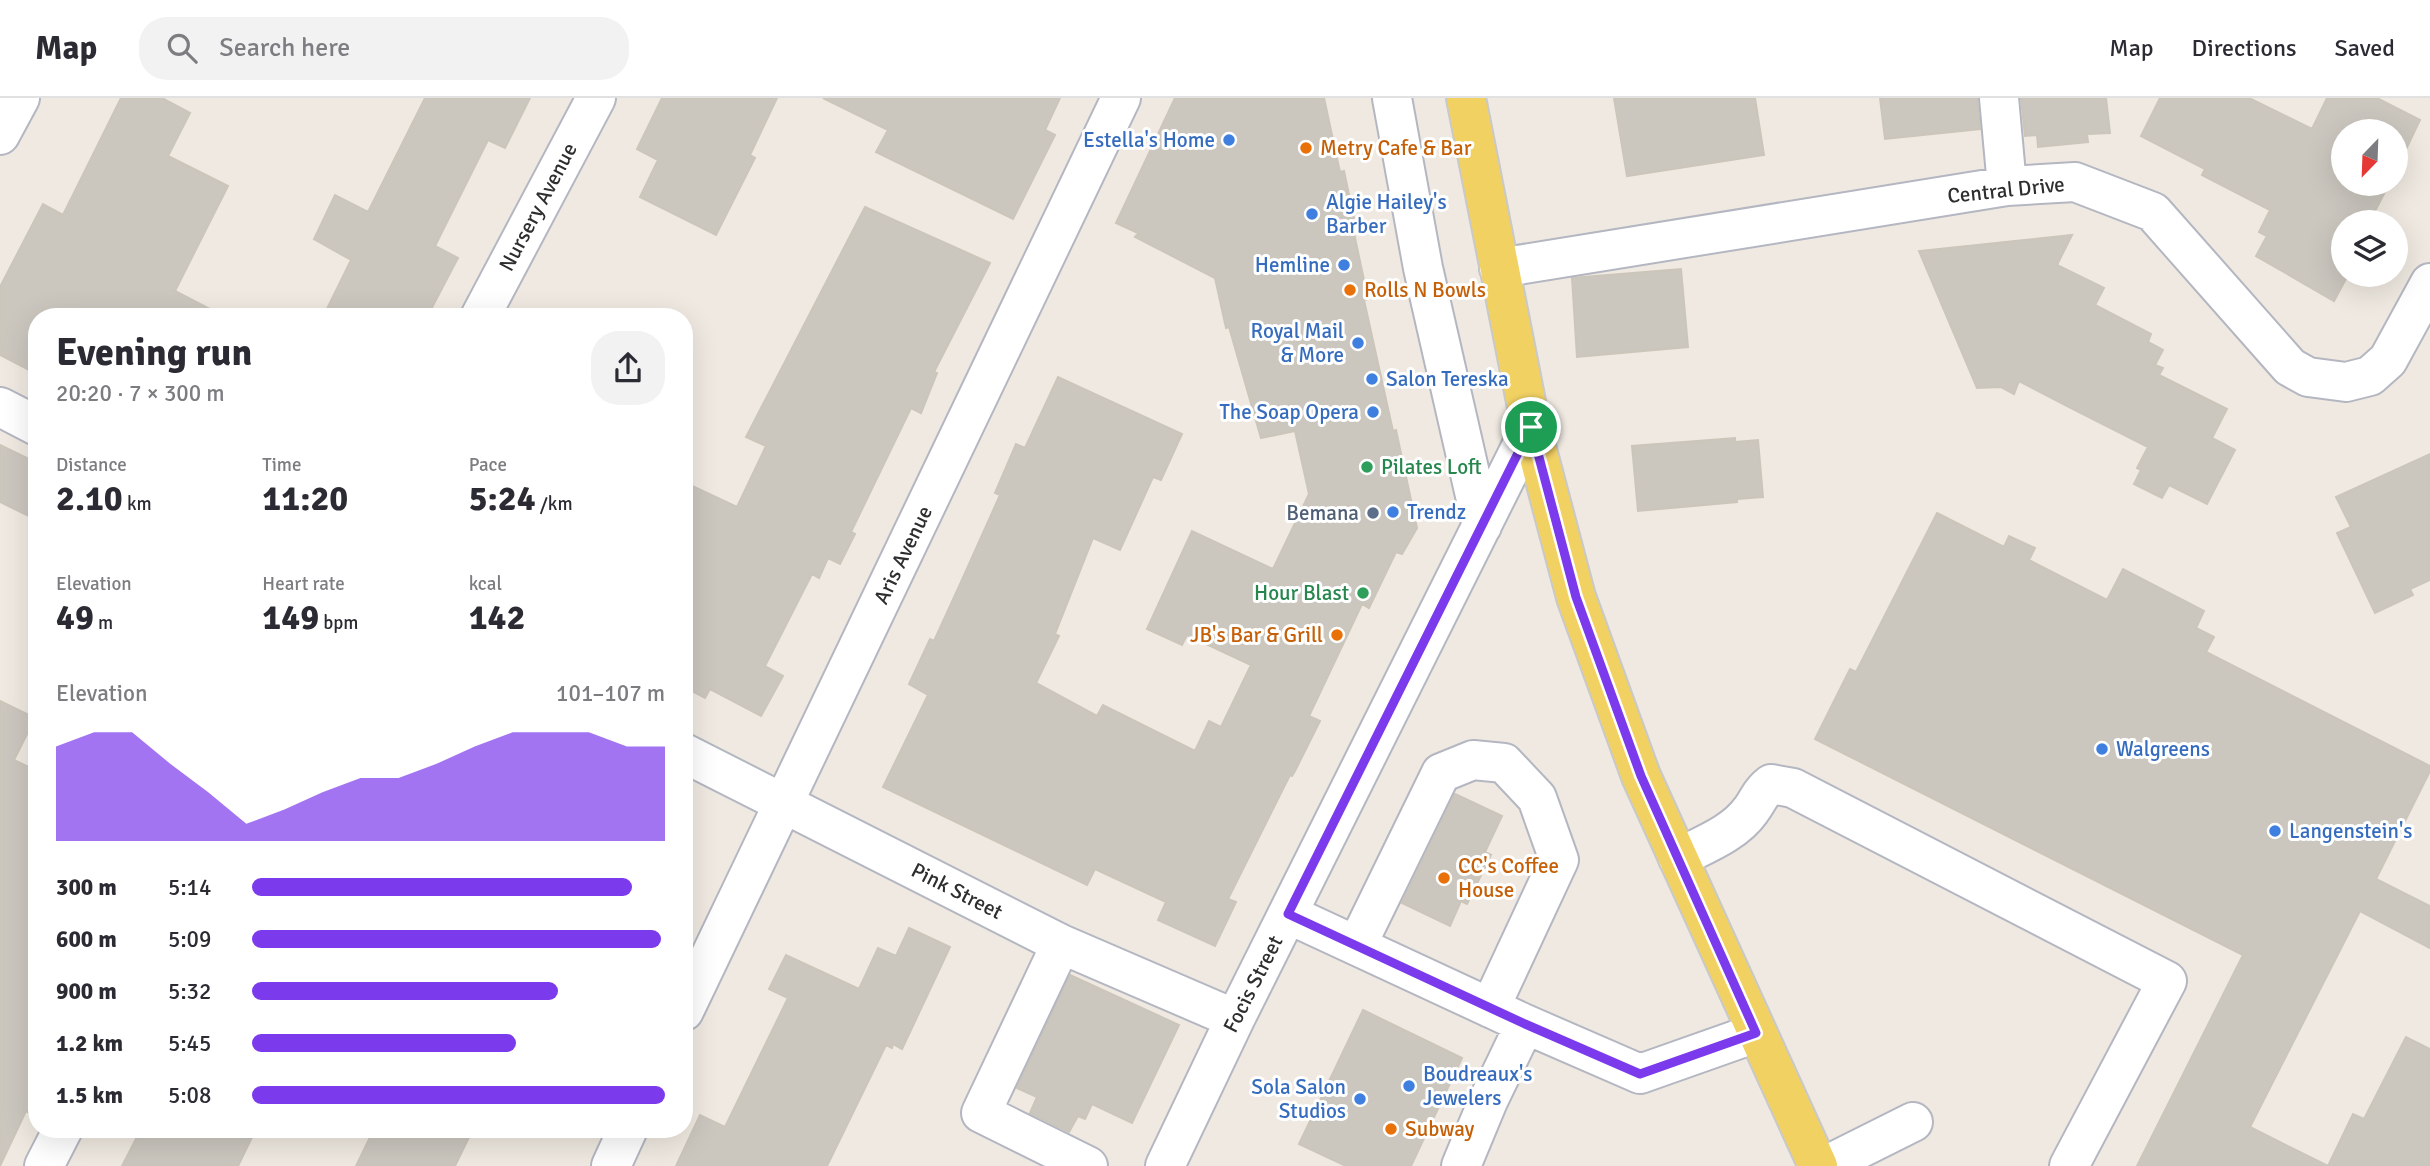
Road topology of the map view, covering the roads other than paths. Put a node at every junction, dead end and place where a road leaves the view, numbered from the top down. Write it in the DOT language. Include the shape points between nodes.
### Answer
graph roads {
  1 [pos="20,98"];
  2 [pos="596,98"];
  3 [pos="1121,98"];
  4 [pos="1392,98"];
  5 [pos="1466,98"];
  6 [pos="1999,98"];
  7 [pos="0,135"];
  8 [pos="2007,186"];
  9 [pos="1499,268"];
  10 [pos="2430,283"];
  11 [pos="485,308"];
  12 [pos="0,407"];
  13 [pos="28,421"];
  14 [pos="1531,427"];
  15 [pos="1482,526"];
  16 [pos="693,758"];
  17 [pos="783,803"];
  18 [pos="1678,858"];
  19 [pos="1288,914"];
  20 [pos="1061,944"];
  21 [pos="1357,945"];
  22 [pos="693,993"];
  23 [pos="1490,1008"];
  24 [pos="1235,1019"];
  25 [pos="1525,1024"];
  26 [pos="1756,1033"];
  27 [pos="1913,1122"];
  28 [pos="58,1138"];
  29 [pos="624,1138"];
  30 [pos="1814,1164"];
  31 [pos="44,1166"];
  32 [pos="611,1166"];
  33 [pos="1088,1166"];
  34 [pos="1164,1166"];
  35 [pos="1461,1166"];
  36 [pos="2069,1166"];
  1 -- 7 [label="street"];
  2 -- 11 [label="street, Nursery Avenue"];
  3 -- 17 [label="street, Aris Avenue"];
  4 -- 15 [label="street" via="1423,268"];
  5 -- 9 [label="main road"];
  6 -- 8 [label="street"];
  8 -- 9 [label="street, Central Drive"];
  8 -- 10 [label="street, Central Drive" via="2075,182 2153,212 2290,367 2308,377 2346,382 2370,376 2388,360"];
  9 -- 14 [label="main road"];
  12 -- 13 [label="street"];
  14 -- 15 [label="street, Focis Street"];
  14 -- 18 [label="main road" via="1576,597 1641,776"];
  15 -- 19 [label="street, Focis Street"];
  16 -- 17 [label="street, Pink Street"];
  17 -- 20 [label="street, Pink Street"];
  17 -- 22 [label="street, Aris Avenue"];
  18 -- 26 [label="main road"];
  18 -- 36 [label="street" via="1719,838 1751,811 1771,784 1793,788 2166,981"];
  19 -- 21 [label="street"];
  19 -- 24 [label="street, Focis Street"];
  20 -- 24 [label="street, Pink Street"];
  20 -- 33 [label="street" via="981,1113"];
  21 -- 23 [label="street"];
  21 -- 23 [label="street" via="1441,773 1473,760 1504,763 1537,798 1559,860"];
  23 -- 25 [label="street"];
  24 -- 34 [label="street, Focis Street"];
  25 -- 26 [label="street" via="1640,1074"];
  25 -- 35 [label="street"];
  26 -- 30 [label="main road"];
  27 -- 30 [label="street"];
  28 -- 31 [label="street"];
  29 -- 32 [label="street"];
}
